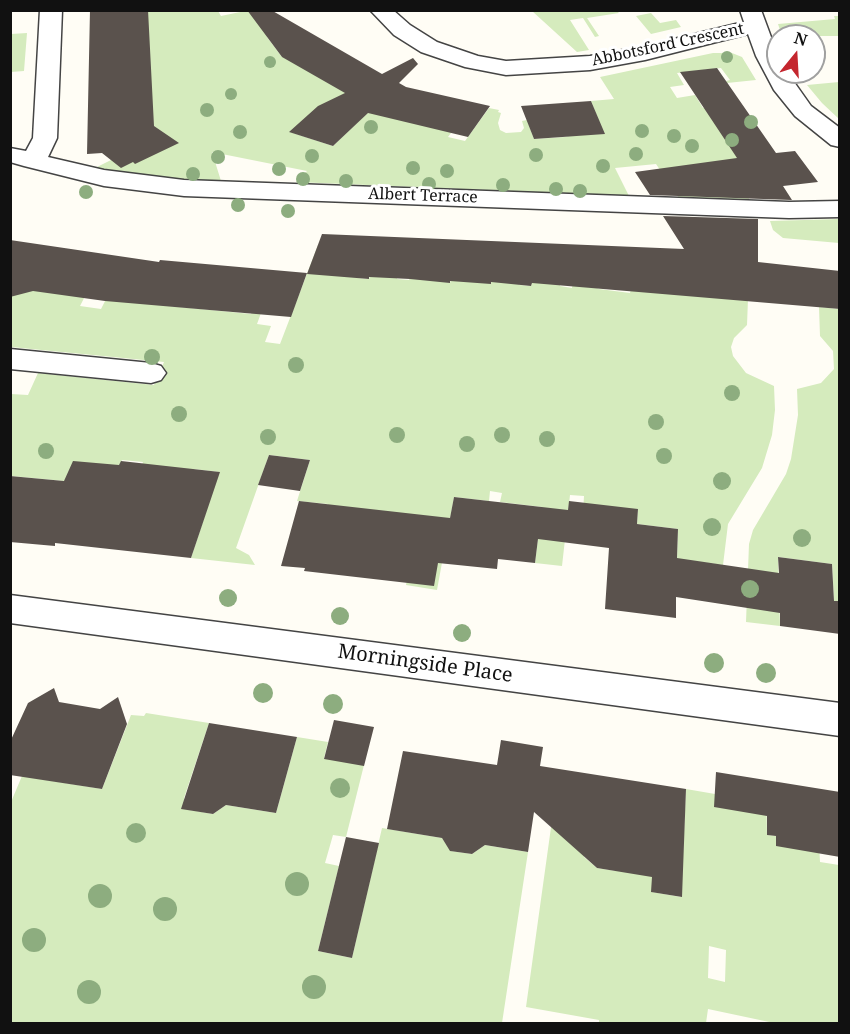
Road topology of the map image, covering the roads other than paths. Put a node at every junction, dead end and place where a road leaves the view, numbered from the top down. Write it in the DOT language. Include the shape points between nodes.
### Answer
graph roads {
  1 [pos="51,10"];
  2 [pos="380,10"];
  3 [pos="753,18"];
  4 [pos="840,140"];
  5 [pos="22,158"];
  6 [pos="840,209"];
  7 [pos="10,359"];
  8 [pos="151,373"];
  9 [pos="10,609"];
  10 [pos="840,720"];
  1 -- 5 [label="street" via="45,138"];
  2 -- 3 [label="street, Abbotsford Crescent" via="429,47 506,68 590,63 645,53"];
  3 -- 4 [label="street" via="776,73 793,100"];
  5 -- 6 [label="street, Albert Terrace" via="104,178 184,188"];
  7 -- 8 [label="street"];
  9 -- 10 [label="street, Morningside Place"];
}
